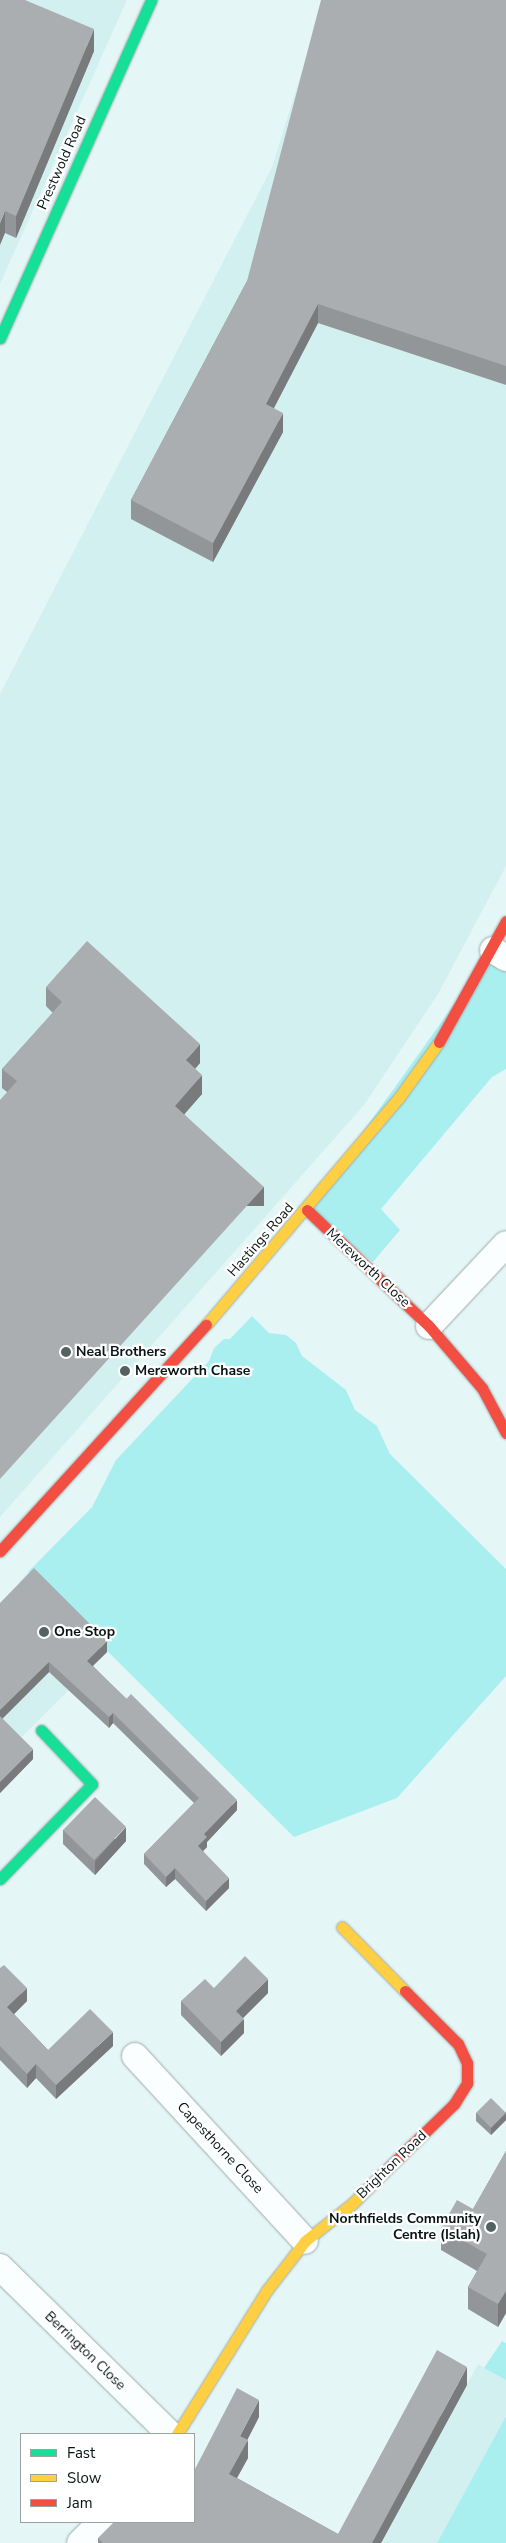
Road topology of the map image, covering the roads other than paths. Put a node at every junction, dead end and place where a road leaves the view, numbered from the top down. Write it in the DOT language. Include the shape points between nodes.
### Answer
graph roads {
  1 [pos="151,0"];
  2 [pos="0,338"];
  3 [pos="506,921"];
  4 [pos="499,954"];
  5 [pos="307,1210"];
  6 [pos="506,1244"];
  7 [pos="429,1326"];
  8 [pos="506,1433"];
  9 [pos="0,1550"];
  10 [pos="41,1730"];
  11 [pos="0,1879"];
  12 [pos="342,1927"];
  13 [pos="135,2056"];
  14 [pos="305,2241"];
  15 [pos="0,2267"];
  16 [pos="169,2433"];
  17 [pos="177,2433"];
  18 [pos="100,2523"];
  19 [pos="80,2543"];
  1 -- 2 [label="street, Prestwold Road"];
  3 -- 4 [label="street, Hastings Road"];
  4 -- 5 [label="street, Hastings Road" via="398,1099"];
  5 -- 7 [label="street, Mereworth Close"];
  5 -- 9 [label="street, Hastings Road"];
  6 -- 7 [label="street"];
  7 -- 8 [label="street, Mereworth Close" via="482,1388"];
  10 -- 11 [label="street" via="92,1784"];
  12 -- 14 [label="street, Brighton Road" via="458,2044 467,2062 467,2084 454,2104 353,2203"];
  13 -- 14 [label="street, Capesthorne Close"];
  14 -- 17 [label="street, Brighton Road" via="267,2290"];
  15 -- 16 [label="street, Berrington Close"];
  18 -- 19 [label="street"];
}
